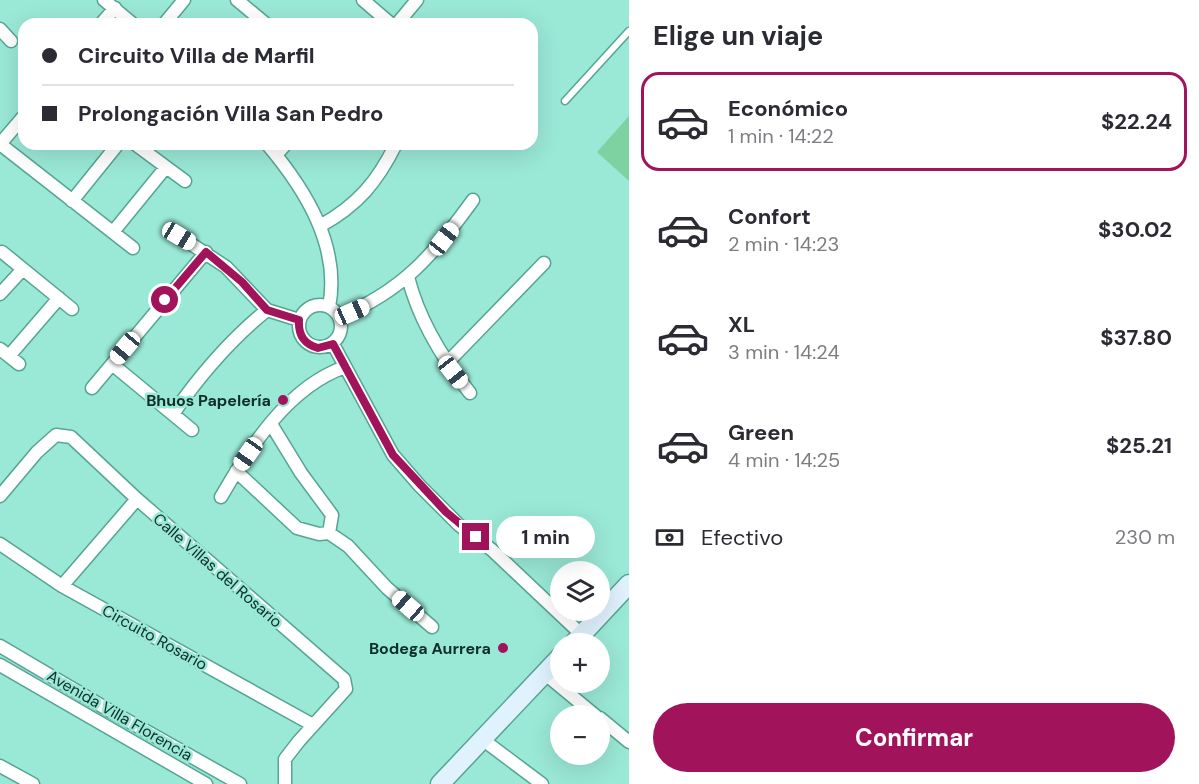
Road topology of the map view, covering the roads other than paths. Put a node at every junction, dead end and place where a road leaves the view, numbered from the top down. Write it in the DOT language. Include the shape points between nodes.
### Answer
graph roads {
  1 [pos="104,0"];
  2 [pos="184,0"];
  3 [pos="237,0"];
  4 [pos="363,0"];
  5 [pos="417,0"];
  6 [pos="115,8"];
  7 [pos="106,18"];
  8 [pos="126,18"];
  9 [pos="169,18"];
  10 [pos="259,18"];
  11 [pos="384,18"];
  12 [pos="402,18"];
  13 [pos="0,29"];
  14 [pos="629,31"];
  15 [pos="11,41"];
  16 [pos="565,101"];
  17 [pos="18,123"];
  18 [pos="0,144"];
  19 [pos="113,150"];
  20 [pos="143,150"];
  21 [pos="272,150"];
  22 [pos="281,150"];
  23 [pos="393,150"];
  24 [pos="276,155"];
  25 [pos="166,167"];
  26 [pos="185,181"];
  27 [pos="473,200"];
  28 [pos="72,201"];
  29 [pos="320,226"];
  30 [pos="113,232"];
  31 [pos="179,236"];
  32 [pos="133,248"];
  33 [pos="2,252"];
  34 [pos="206,252"];
  35 [pos="544,263"];
  36 [pos="23,269"];
  37 [pos="408,277"];
  38 [pos="0,294"];
  39 [pos="59,298"];
  40 [pos="329,307"];
  41 [pos="72,309"];
  42 [pos="267,310"];
  43 [pos="339,317"];
  44 [pos="299,320"];
  45 [pos="333,344"];
  46 [pos="9,356"];
  47 [pos="447,363"];
  48 [pos="112,364"];
  49 [pos="345,367"];
  50 [pos="92,388"];
  51 [pos="470,393"];
  52 [pos="173,414"];
  53 [pos="271,424"];
  54 [pos="192,430"];
  55 [pos="236,471"];
  56 [pos="0,496"];
  57 [pos="221,497"];
  58 [pos="136,499"];
  59 [pos="329,533"];
  60 [pos="0,544"];
  61 [pos="629,584"];
  62 [pos="62,586"];
  63 [pos="432,627"];
  64 [pos="571,633"];
  65 [pos="583,633"];
  66 [pos="0,646"];
  67 [pos="0,665"];
  68 [pos="550,667"];
  69 [pos="544,673"];
  70 [pos="583,705"];
  71 [pos="107,709"];
  72 [pos="99,722"];
  73 [pos="313,725"];
  74 [pos="610,726"];
  75 [pos="482,739"];
  76 [pos="629,742"];
  77 [pos="1,768"];
  78 [pos="33,784"];
  79 [pos="206,784"];
  80 [pos="240,784"];
  81 [pos="285,784"];
  82 [pos="440,784"];
  83 [pos="542,784"];
  1 -- 6 [label="street"];
  2 -- 9 [label="street"];
  3 -- 10 [label="street"];
  4 -- 11 [label="street"];
  5 -- 12 [label="street"];
  6 -- 7 [label="street"];
  6 -- 8 [label="street"];
  13 -- 15 [label="street"];
  14 -- 16 [label="lane"];
  17 -- 18 [label="street"];
  18 -- 28 [label="street"];
  19 -- 28 [label="street"];
  20 -- 25 [label="street"];
  21 -- 24 [label="street"];
  22 -- 24 [label="street"];
  23 -- 29 [label="street" via="365,194"];
  24 -- 29 [label="street" via="286,165"];
  25 -- 26 [label="street"];
  25 -- 30 [label="street"];
  27 -- 37 [label="street" via="430,256"];
  28 -- 30 [label="street"];
  29 -- 40 [label="street" via="331,267"];
  30 -- 32 [label="street"];
  31 -- 34 [label="street"];
  33 -- 36 [label="street"];
  34 -- 42 [label="street" via="242,282"];
  34 -- 48 [label="street"];
  35 -- 47 [label="street"];
  36 -- 38 [label="street"];
  36 -- 39 [label="street"];
  37 -- 43 [label="street" via="376,300"];
  37 -- 47 [label="street" via="414,303"];
  39 -- 41 [label="street"];
  39 -- 46 [label="street"];
  40 -- 43 [label="street"];
  40 -- 44 [label="street" via="308,309"];
  42 -- 44 [label="street"];
  42 -- 52 [label="street" via="214,361"];
  43 -- 45 [label="street" via="341,332"];
  44 -- 45 [label="street" via="305,342 318,348"];
  45 -- 49 [label="street"];
  47 -- 51 [label="street"];
  48 -- 50 [label="street"];
  48 -- 52 [label="street"];
  49 -- 53 [label="street" via="309,387"];
  49 -- 64 [label="street" via="393,455 459,525 499,556"];
  52 -- 54 [label="street"];
  53 -- 55 [label="street"];
  53 -- 59 [label="street" via="332,514"];
  55 -- 57 [label="street"];
  55 -- 59 [label="street" via="297,528"];
  56 -- 58 [label="street, Calle Villas del Rosario" via="56,435 71,437"];
  58 -- 62 [label="street"];
  58 -- 73 [label="street, Calle Villas del Rosario" via="344,679 346,689"];
  59 -- 63 [label="street" via="348,546 387,588"];
  60 -- 62 [label="street, Circuito Rosario"];
  61 -- 65 [label="main road"];
  62 -- 73 [label="street, Circuito Rosario"];
  66 -- 71 [label="street, Avenida Villa Florencia"];
  67 -- 72 [label="street, Avenida Villa Florencia"];
  68 -- 69 [label="main road"];
  69 -- 70 [label="street"];
  69 -- 75 [label="main road"];
  71 -- 72 [label="street"];
  71 -- 80 [label="street, Avenida Villa Florencia"];
  72 -- 79 [label="street, Avenida Villa Florencia"];
  73 -- 81 [label="street, Calle Villas del Rosario" via="285,759"];
  74 -- 76 [label="street"];
  75 -- 82 [label="main road"];
  75 -- 83 [label="street"];
  77 -- 78 [label="street"];
}
